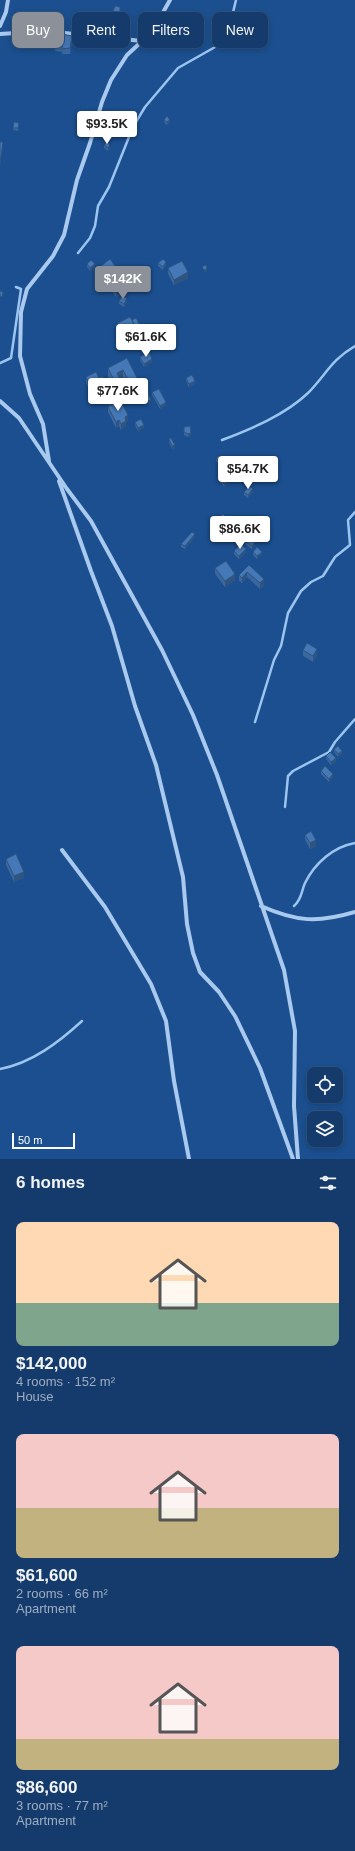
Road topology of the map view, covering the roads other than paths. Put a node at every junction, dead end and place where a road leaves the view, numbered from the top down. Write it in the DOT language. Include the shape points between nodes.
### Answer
graph roads {
  1 [pos="8,0"];
  2 [pos="170,0"];
  3 [pos="163,12"];
  4 [pos="0,26"];
  5 [pos="0,34"];
  6 [pos="138,40"];
  7 [pos="138,44"];
  8 [pos="0,401"];
  9 [pos="49,462"];
  10 [pos="57,474"];
  11 [pos="62,850"];
  12 [pos="261,906"];
  13 [pos="355,912"];
  14 [pos="189,1159"];
  15 [pos="292,1159"];
  16 [pos="298,1159"];
  1 -- 4 [label="street"];
  2 -- 3 [label="street"];
  5 -- 6 [label="street" via="45,31"];
  7 -- 9 [label="street" via="127,55 111,80 77,180 64,235 54,256 27,289 21,312 20,356 30,394 43,424"];
  8 -- 9 [label="street" via="19,418"];
  9 -- 10 [label="street"];
  10 -- 12 [label="street" via="99,534 162,650 193,715 217,775"];
  10 -- 15 [label="street" via="112,626 135,706 156,766 183,877 187,924 193,953 200,972 219,992 235,1016 260,1068"];
  11 -- 14 [label="street" via="105,907 151,984 166,1021"];
  12 -- 13 [label="street" via="278,914 300,919 329,920"];
  12 -- 16 [label="street" via="284,970 295,1031"];
}
